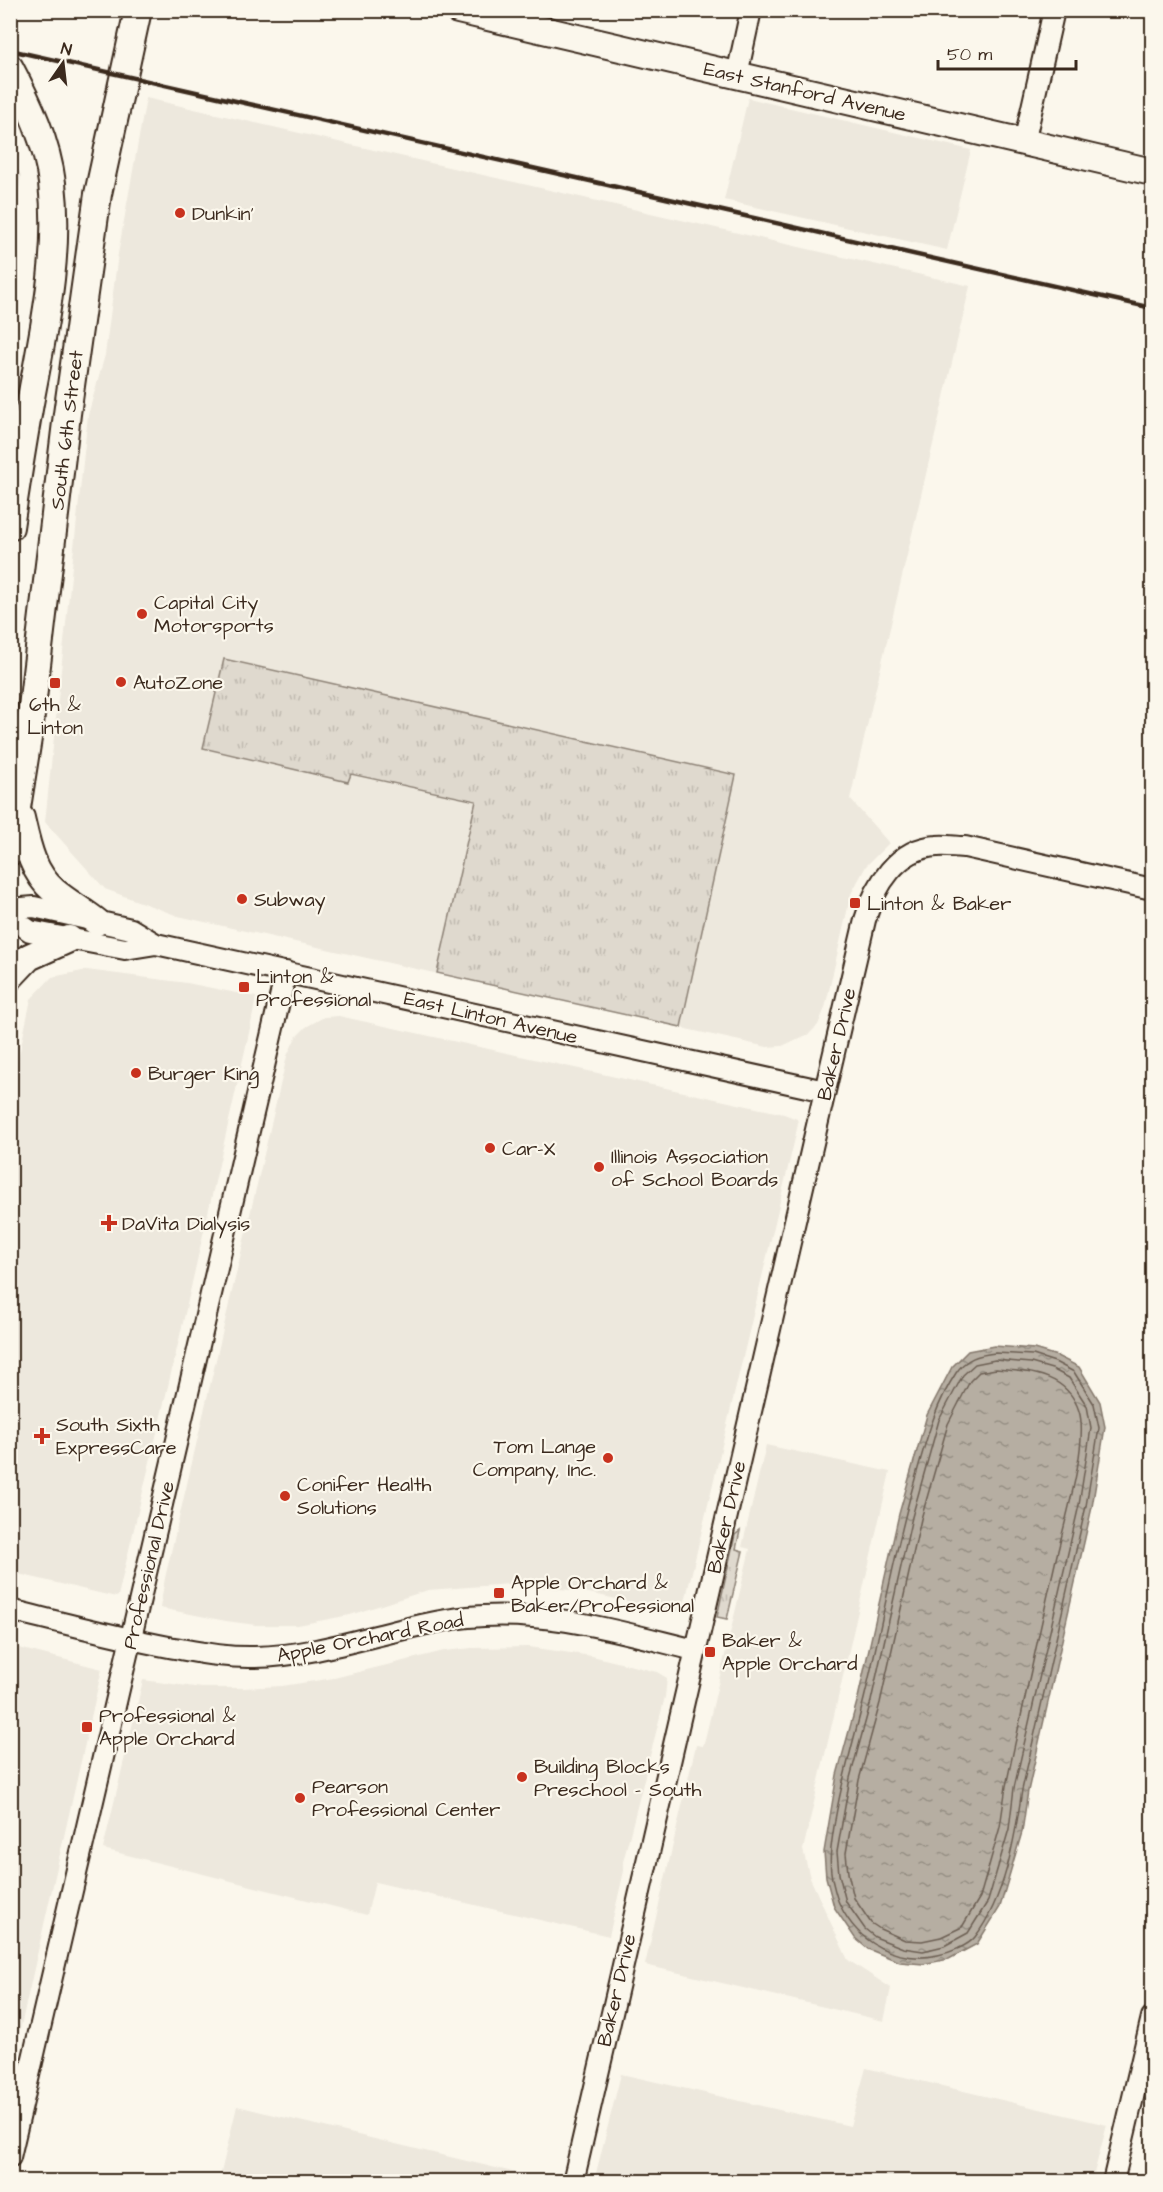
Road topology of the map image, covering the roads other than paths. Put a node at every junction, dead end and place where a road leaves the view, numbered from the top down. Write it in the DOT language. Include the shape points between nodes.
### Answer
graph roads {
  1 [pos="138,10"];
  2 [pos="458,10"];
  3 [pos="751,10"];
  4 [pos="1054,10"];
  5 [pos="10,68"];
  6 [pos="737,75"];
  7 [pos="1024,143"];
  8 [pos="1152,172"];
  9 [pos="10,526"];
  10 [pos="19,806"];
  11 [pos="10,852"];
  12 [pos="1152,889"];
  13 [pos="10,909"];
  14 [pos="10,917"];
  15 [pos="97,922"];
  16 [pos="69,939"];
  17 [pos="156,944"];
  18 [pos="286,972"];
  19 [pos="10,978"];
  20 [pos="825,1091"];
  21 [pos="10,1610"];
  22 [pos="131,1640"];
  23 [pos="695,1650"];
  24 [pos="1152,2017"];
  25 [pos="10,2157"];
  26 [pos="573,2181"];
  27 [pos="1113,2181"];
  1 -- 10 [label="main road, South 6th Street" via="98,194"];
  2 -- 6 [label="main road, East Stanford Avenue"];
  3 -- 6 [label="street"];
  4 -- 7 [label="street"];
  5 -- 9 [label="main road, South 6th Street" via="43,140 52,182 54,221 51,273"];
  6 -- 7 [label="main road, East Stanford Avenue"];
  7 -- 8 [label="main road, East Stanford Avenue"];
  10 -- 11 [label="main road, South 6th Street"];
  10 -- 15 [label="main road" via="27,847 43,878"];
  12 -- 20 [label="street, Baker Drive" via="965,847 935,846 917,851 880,882 869,908"];
  13 -- 15 [label="street, East Linton Avenue" via="34,907"];
  14 -- 16 [label="street, East Linton Avenue" via="30,931"];
  15 -- 17 [label="street, East Linton Avenue" via="130,929"];
  16 -- 17 [label="street, East Linton Avenue" via="125,949"];
  16 -- 19 [label="main road" via="29,957"];
  17 -- 18 [label="street, East Linton Avenue"];
  18 -- 20 [label="street, East Linton Avenue"];
  18 -- 22 [label="street, Professional Drive"];
  20 -- 23 [label="street, Baker Drive"];
  21 -- 22 [label="street, Apple Orchard Road"];
  22 -- 23 [label="street, Apple Orchard Road" via="216,1656 275,1656 412,1626 513,1615 574,1622"];
  22 -- 25 [label="street, Professional Drive"];
  23 -- 26 [label="street, Baker Drive"];
  24 -- 27 [label="street"];
}
